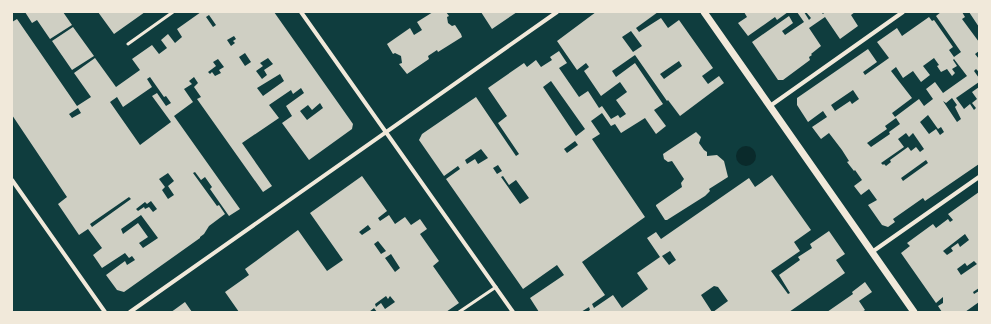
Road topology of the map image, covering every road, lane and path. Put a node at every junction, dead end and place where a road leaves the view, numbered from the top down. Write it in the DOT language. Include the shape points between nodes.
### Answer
graph roads {
  1 [pos="173,12"];
  2 [pos="301,12"];
  3 [pos="557,12"];
  4 [pos="704,12"];
  5 [pos="904,12"];
  6 [pos="128,44"];
  7 [pos="770,106"];
  8 [pos="386,133"];
  9 [pos="979,177"];
  10 [pos="12,180"];
  11 [pos="872,252"];
  12 [pos="496,287"];
  13 [pos="105,312"];
  14 [pos="130,312"];
  15 [pos="459,312"];
  16 [pos="513,312"];
  17 [pos="914,312"];
  1 -- 6 [label="lane"];
  2 -- 8 [label="street"];
  3 -- 8 [label="street"];
  4 -- 7 [label="street"];
  5 -- 7 [label="street"];
  7 -- 11 [label="street"];
  8 -- 12 [label="street"];
  8 -- 14 [label="street"];
  9 -- 11 [label="street"];
  10 -- 13 [label="street"];
  11 -- 17 [label="street"];
  12 -- 15 [label="lane"];
  12 -- 16 [label="street"];
}
